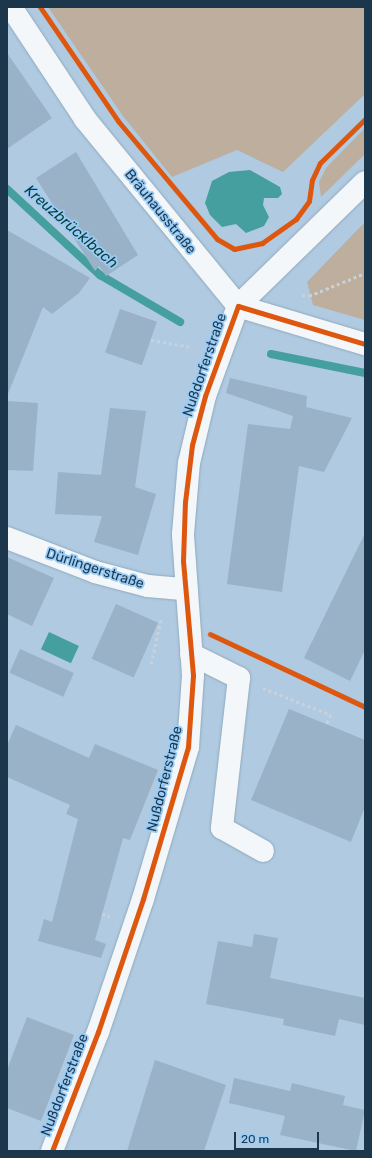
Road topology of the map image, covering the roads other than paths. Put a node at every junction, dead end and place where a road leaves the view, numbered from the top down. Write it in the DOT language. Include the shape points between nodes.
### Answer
graph roads {
  1 [pos="11,7"];
  2 [pos="365,182"];
  3 [pos="238,306"];
  4 [pos="365,344"];
  5 [pos="7,538"];
  6 [pos="185,589"];
  7 [pos="191,654"];
  8 [pos="263,852"];
  9 [pos="52,1151"];
  1 -- 3 [label="street, Bräuhausstraße" via="85,119"];
  2 -- 3 [label="street"];
  3 -- 4 [label="street"];
  3 -- 6 [label="street, Nußdorferstraße" via="205,396 192,445 183,534"];
  5 -- 6 [label="street, Dürlingerstraße" via="95,572 148,586"];
  6 -- 7 [label="street, Nußdorferstraße"];
  7 -- 8 [label="street" via="239,678 222,828"];
  7 -- 9 [label="street, Nußdorferstraße" via="192,717 180,779 98,1032"];
}
